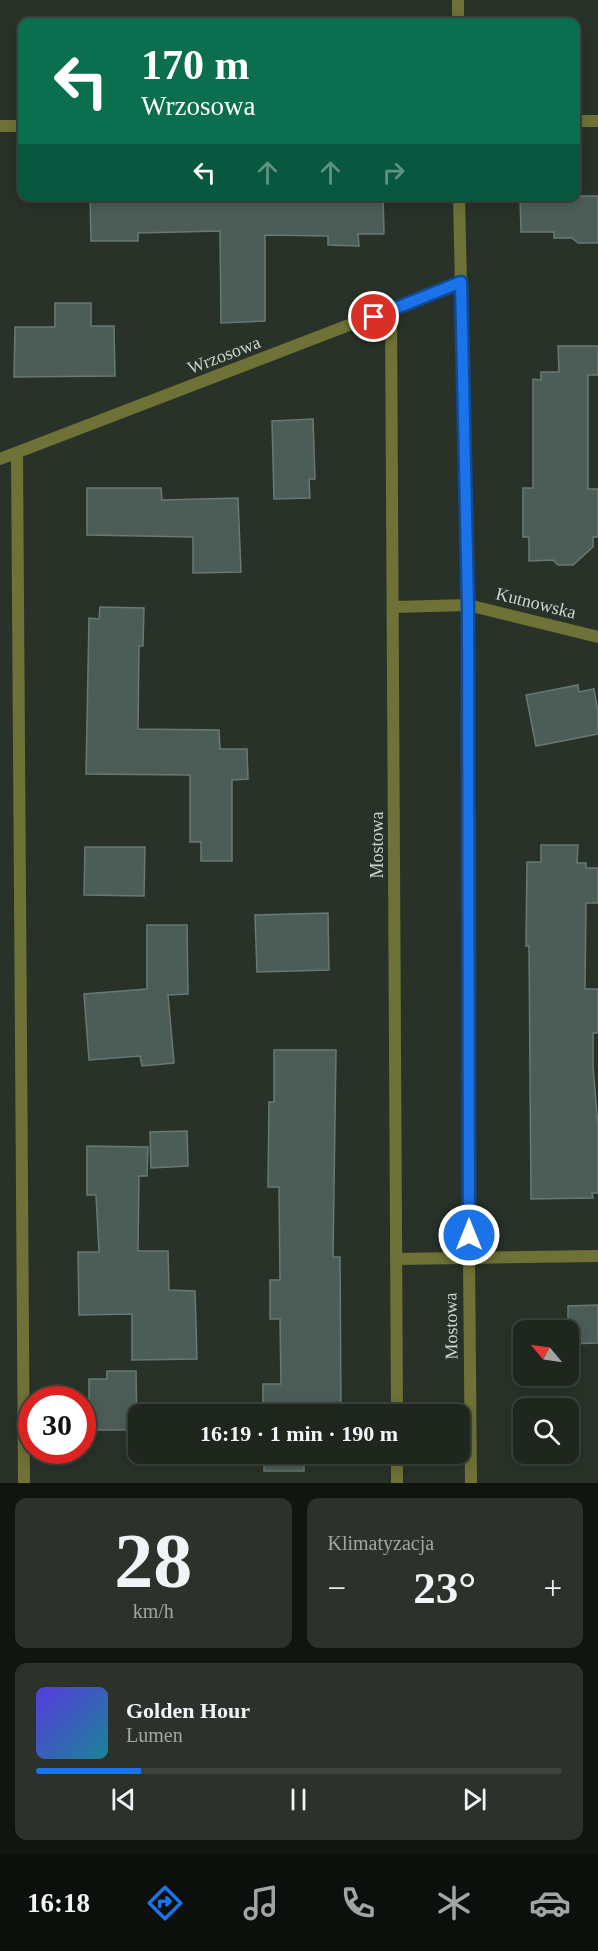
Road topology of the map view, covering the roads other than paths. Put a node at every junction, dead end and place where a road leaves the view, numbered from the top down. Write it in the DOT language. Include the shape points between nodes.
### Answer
graph roads {
  1 [pos="458,0"];
  2 [pos="458,18"];
  3 [pos="580,121"];
  4 [pos="598,121"];
  5 [pos="0,126"];
  6 [pos="18,126"];
  7 [pos="459,201"];
  8 [pos="461,282"];
  9 [pos="391,310"];
  10 [pos="16,453"];
  11 [pos="0,459"];
  12 [pos="468,605"];
  13 [pos="394,607"];
  14 [pos="598,637"];
  15 [pos="598,1256"];
  16 [pos="468,1257"];
  17 [pos="397,1259"];
  18 [pos="397,1404"];
  19 [pos="397,1464"];
  20 [pos="24,1483"];
  21 [pos="397,1483"];
  22 [pos="471,1483"];
  1 -- 2 [label="street"];
  3 -- 4 [label="street"];
  5 -- 6 [label="street"];
  7 -- 8 [label="street, Mostowa"];
  8 -- 9 [label="street, Wrzosowa"];
  8 -- 12 [label="street, Mostowa"];
  9 -- 10 [label="street, Wrzosowa"];
  9 -- 13 [label="street, Mostowa"];
  10 -- 11 [label="street, Wrzosowa"];
  10 -- 20 [label="street"];
  12 -- 13 [label="street, Kutnowska"];
  12 -- 14 [label="street, Kutnowska"];
  12 -- 16 [label="street, Mostowa"];
  13 -- 17 [label="street, Mostowa"];
  15 -- 16 [label="street"];
  16 -- 17 [label="street"];
  16 -- 22 [label="street, Mostowa"];
  17 -- 18 [label="street, Mostowa"];
  19 -- 21 [label="street"];
}
